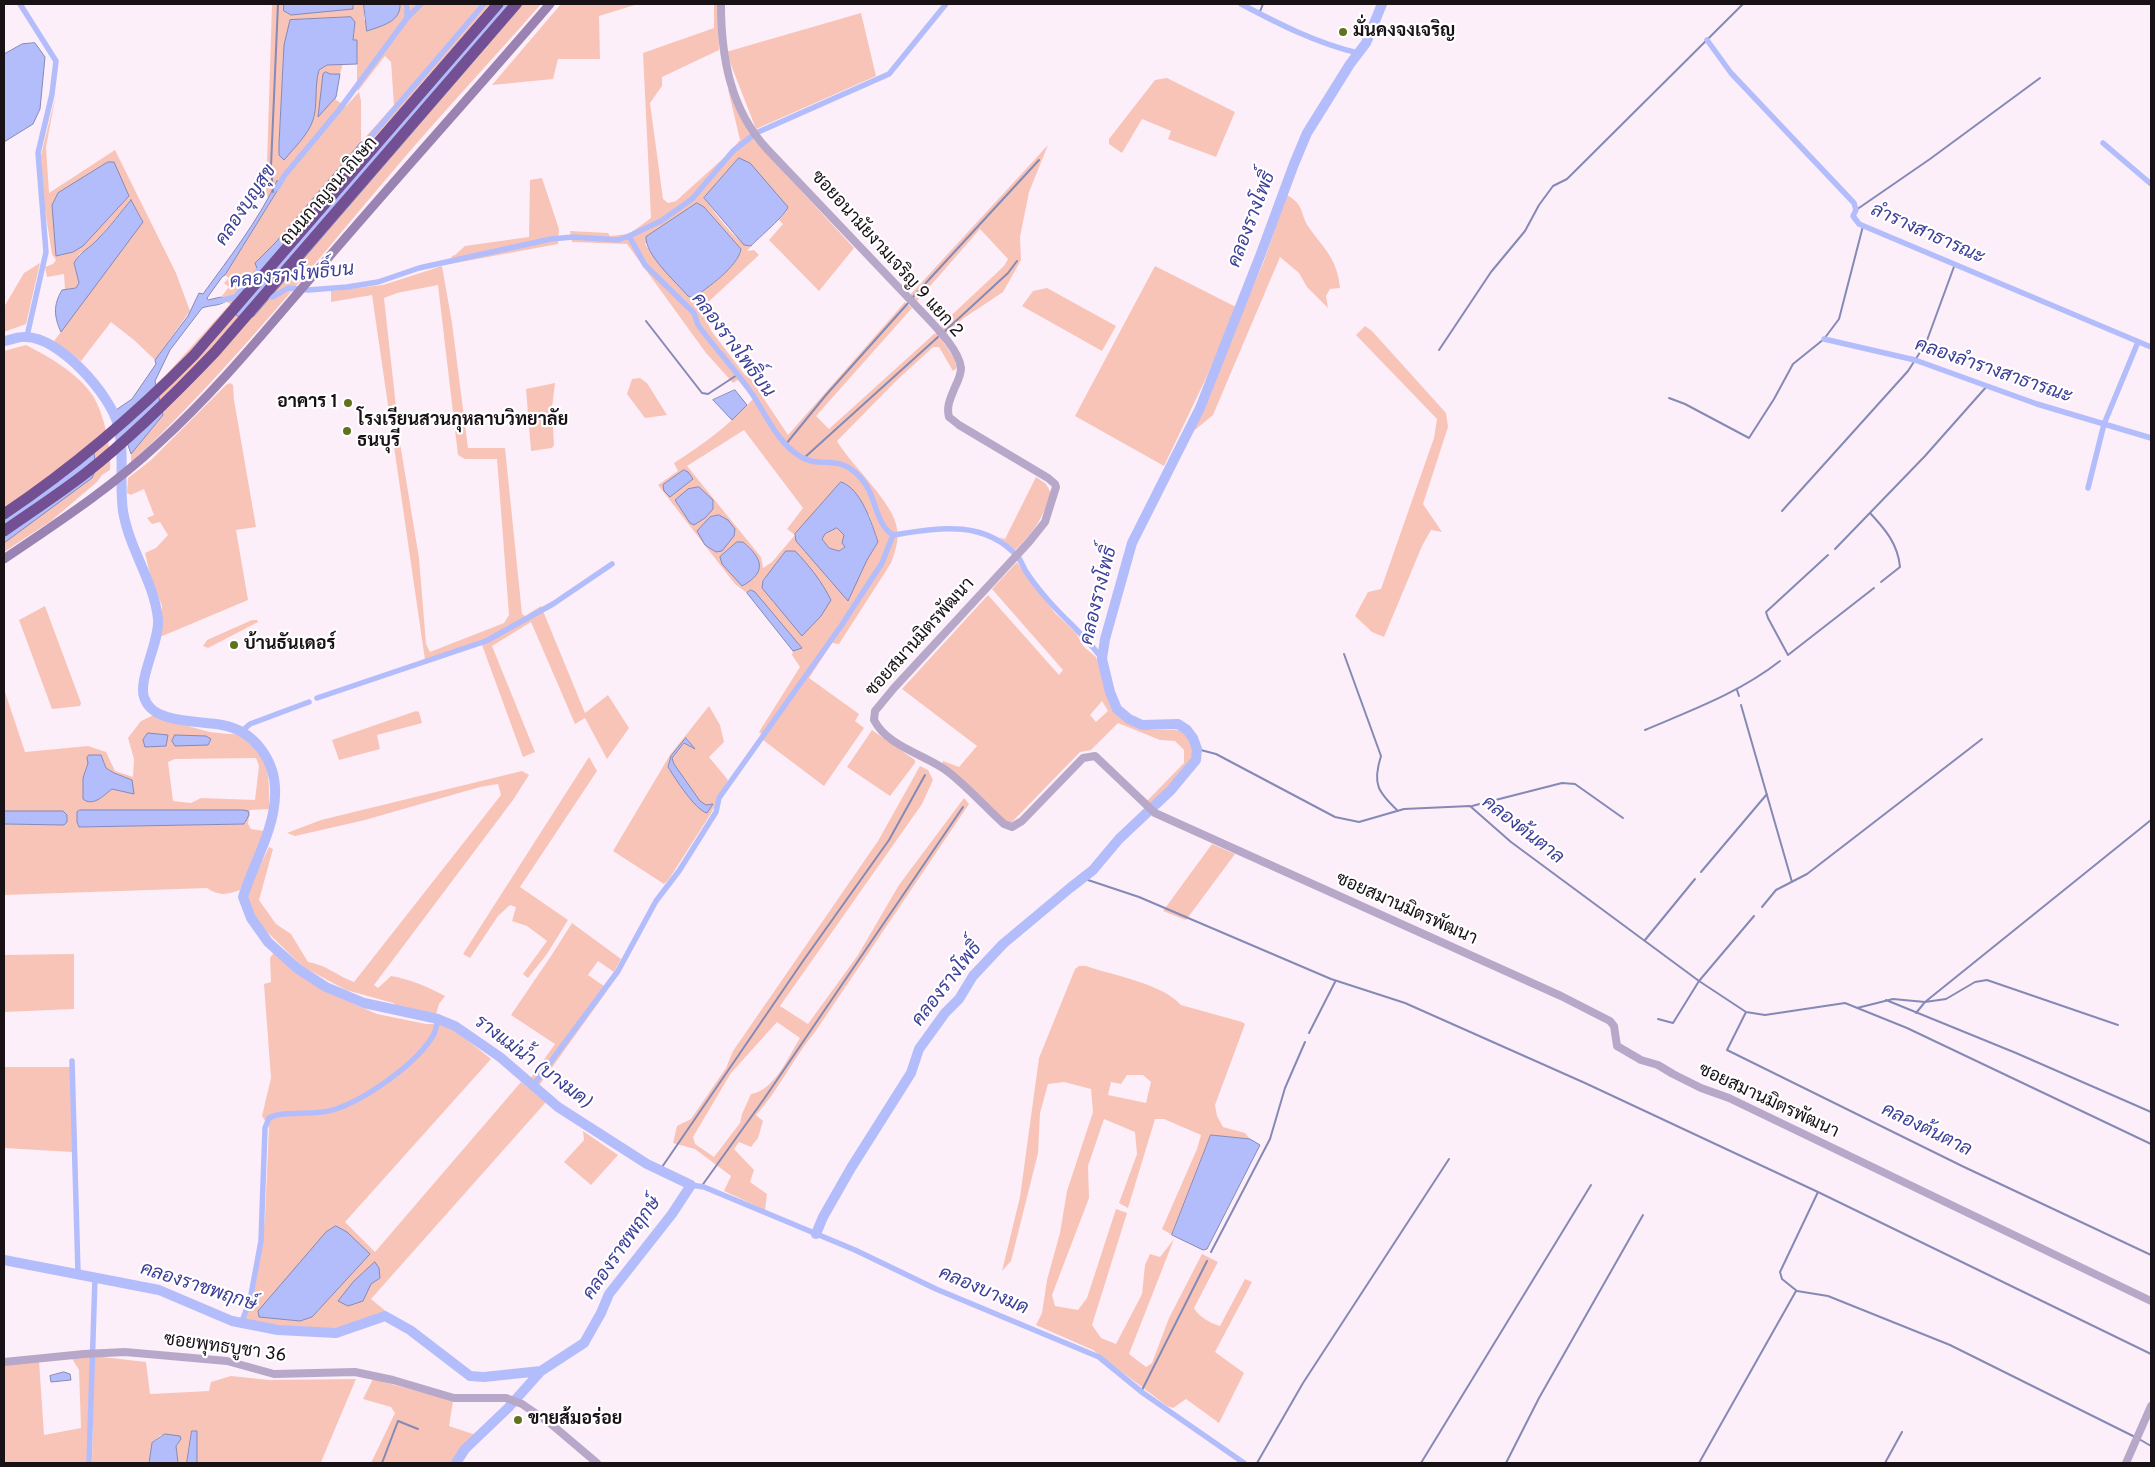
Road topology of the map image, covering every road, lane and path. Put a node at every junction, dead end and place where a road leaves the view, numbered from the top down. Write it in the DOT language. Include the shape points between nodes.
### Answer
graph roads {
  1 [pos="498,4"];
  2 [pos="516,4"];
  3 [pos="550,4"];
  4 [pos="721,4"];
  5 [pos="4,514"];
  6 [pos="4,531"];
  7 [pos="4,559"];
  8 [pos="1011,563"];
  9 [pos="2151,1301"];
  10 [pos="4,1362"];
  11 [pos="2151,1406"];
  12 [pos="597,1463"];
  13 [pos="2126,1463"];
  1 -- 5 [label="highway, ถนนกาญจนาภิเษก" via="194,356 102,442"];
  2 -- 6 [label="highway, ถนนกาญจนาภิเษก" via="184,385 86,473"];
  3 -- 7 [label="main road" via="191,412 159,444 82,506"];
  4 -- 8 [label="street, ซอยอนามัยงามเจริญ 9 แยก 2" via="724,62 750,129 912,302 944,338 959,361 960,374 948,405 949,417 1055,484 1056,491 1045,522"];
  8 -- 9 [label="street, ซอยสมานมิตรพัฒนา" via="884,700 875,711 874,720 882,732 944,769 1008,826 1018,825 1087,756 1098,758 1155,812 1561,996 1613,1024 1617,1046 1641,1060 1744,1105"];
  10 -- 12 [label="street, ซอยพุทธบูชา 36" via="125,1352 218,1360 274,1374 355,1372 454,1398 513,1399 551,1424"];
  11 -- 13 [label="street"];
}
